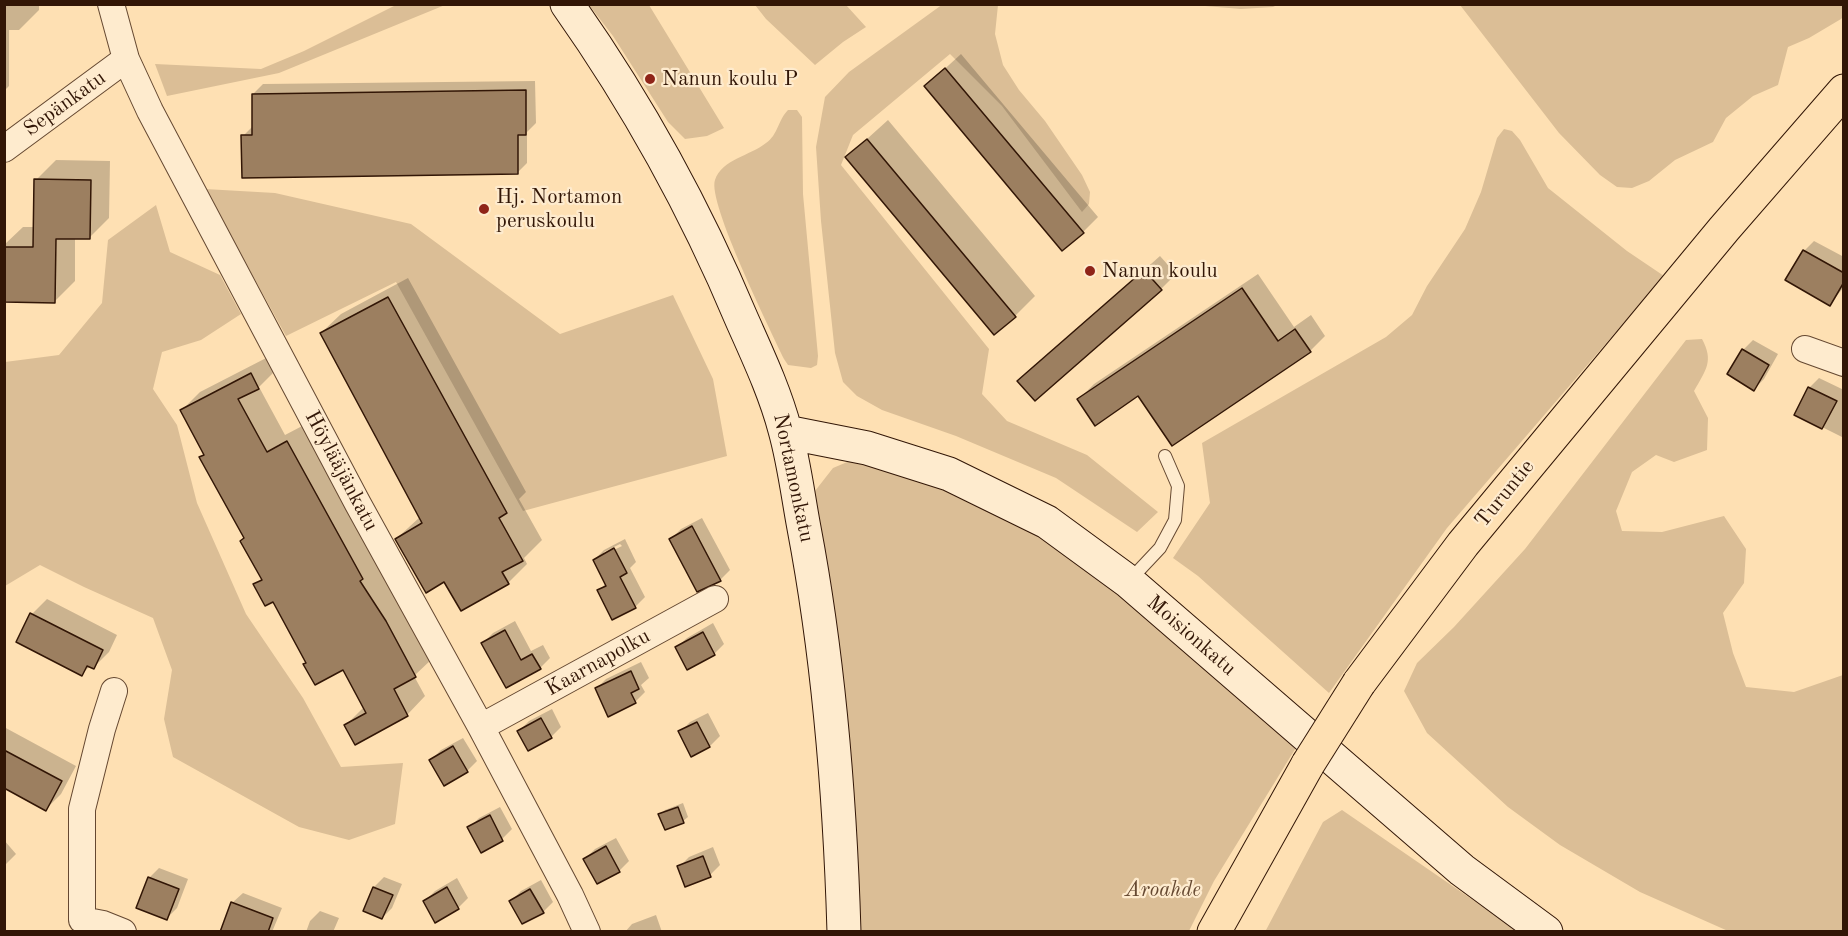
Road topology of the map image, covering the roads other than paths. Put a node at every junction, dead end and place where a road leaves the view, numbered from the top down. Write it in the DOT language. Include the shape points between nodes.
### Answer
graph roads {
  1 [pos="111,4"];
  2 [pos="567,4"];
  3 [pos="126,59"];
  4 [pos="1844,91"];
  5 [pos="4,149"];
  6 [pos="1805,349"];
  7 [pos="1844,363"];
  8 [pos="786,432"];
  9 [pos="1165,456"];
  10 [pos="1129,582"];
  11 [pos="714,599"];
  12 [pos="114,691"];
  13 [pos="481,727"];
  14 [pos="123,932"];
  15 [pos="587,932"];
  16 [pos="844,932"];
  17 [pos="1214,932"];
  18 [pos="1546,932"];
  1 -- 3 [label="street, Höylääjänkatu"];
  2 -- 8 [label="main road, Nortamonkatu" via="670,166 720,266"];
  3 -- 5 [label="street, Sepänkatu"];
  3 -- 13 [label="street, Höylääjänkatu" via="358,504"];
  4 -- 17 [label="highway, Turuntie, bridge" via="1724,229 1463,544 1359,683 1308,764"];
  6 -- 7 [label="street"];
  8 -- 10 [label="main road, Moisionkatu" via="867,448 949,474 1047,522"];
  8 -- 16 [label="main road, Nortamonkatu" via="823,659"];
  9 -- 10 [label="lane" via="1178,486 1175,520 1160,548"];
  10 -- 18 [label="main road, Moisionkatu" via="1462,870"];
  11 -- 13 [label="street, Kaarnapolku"];
  12 -- 14 [label="street" via="82,809 82,920"];
  13 -- 15 [label="street, Höylääjänkatu"];
}
